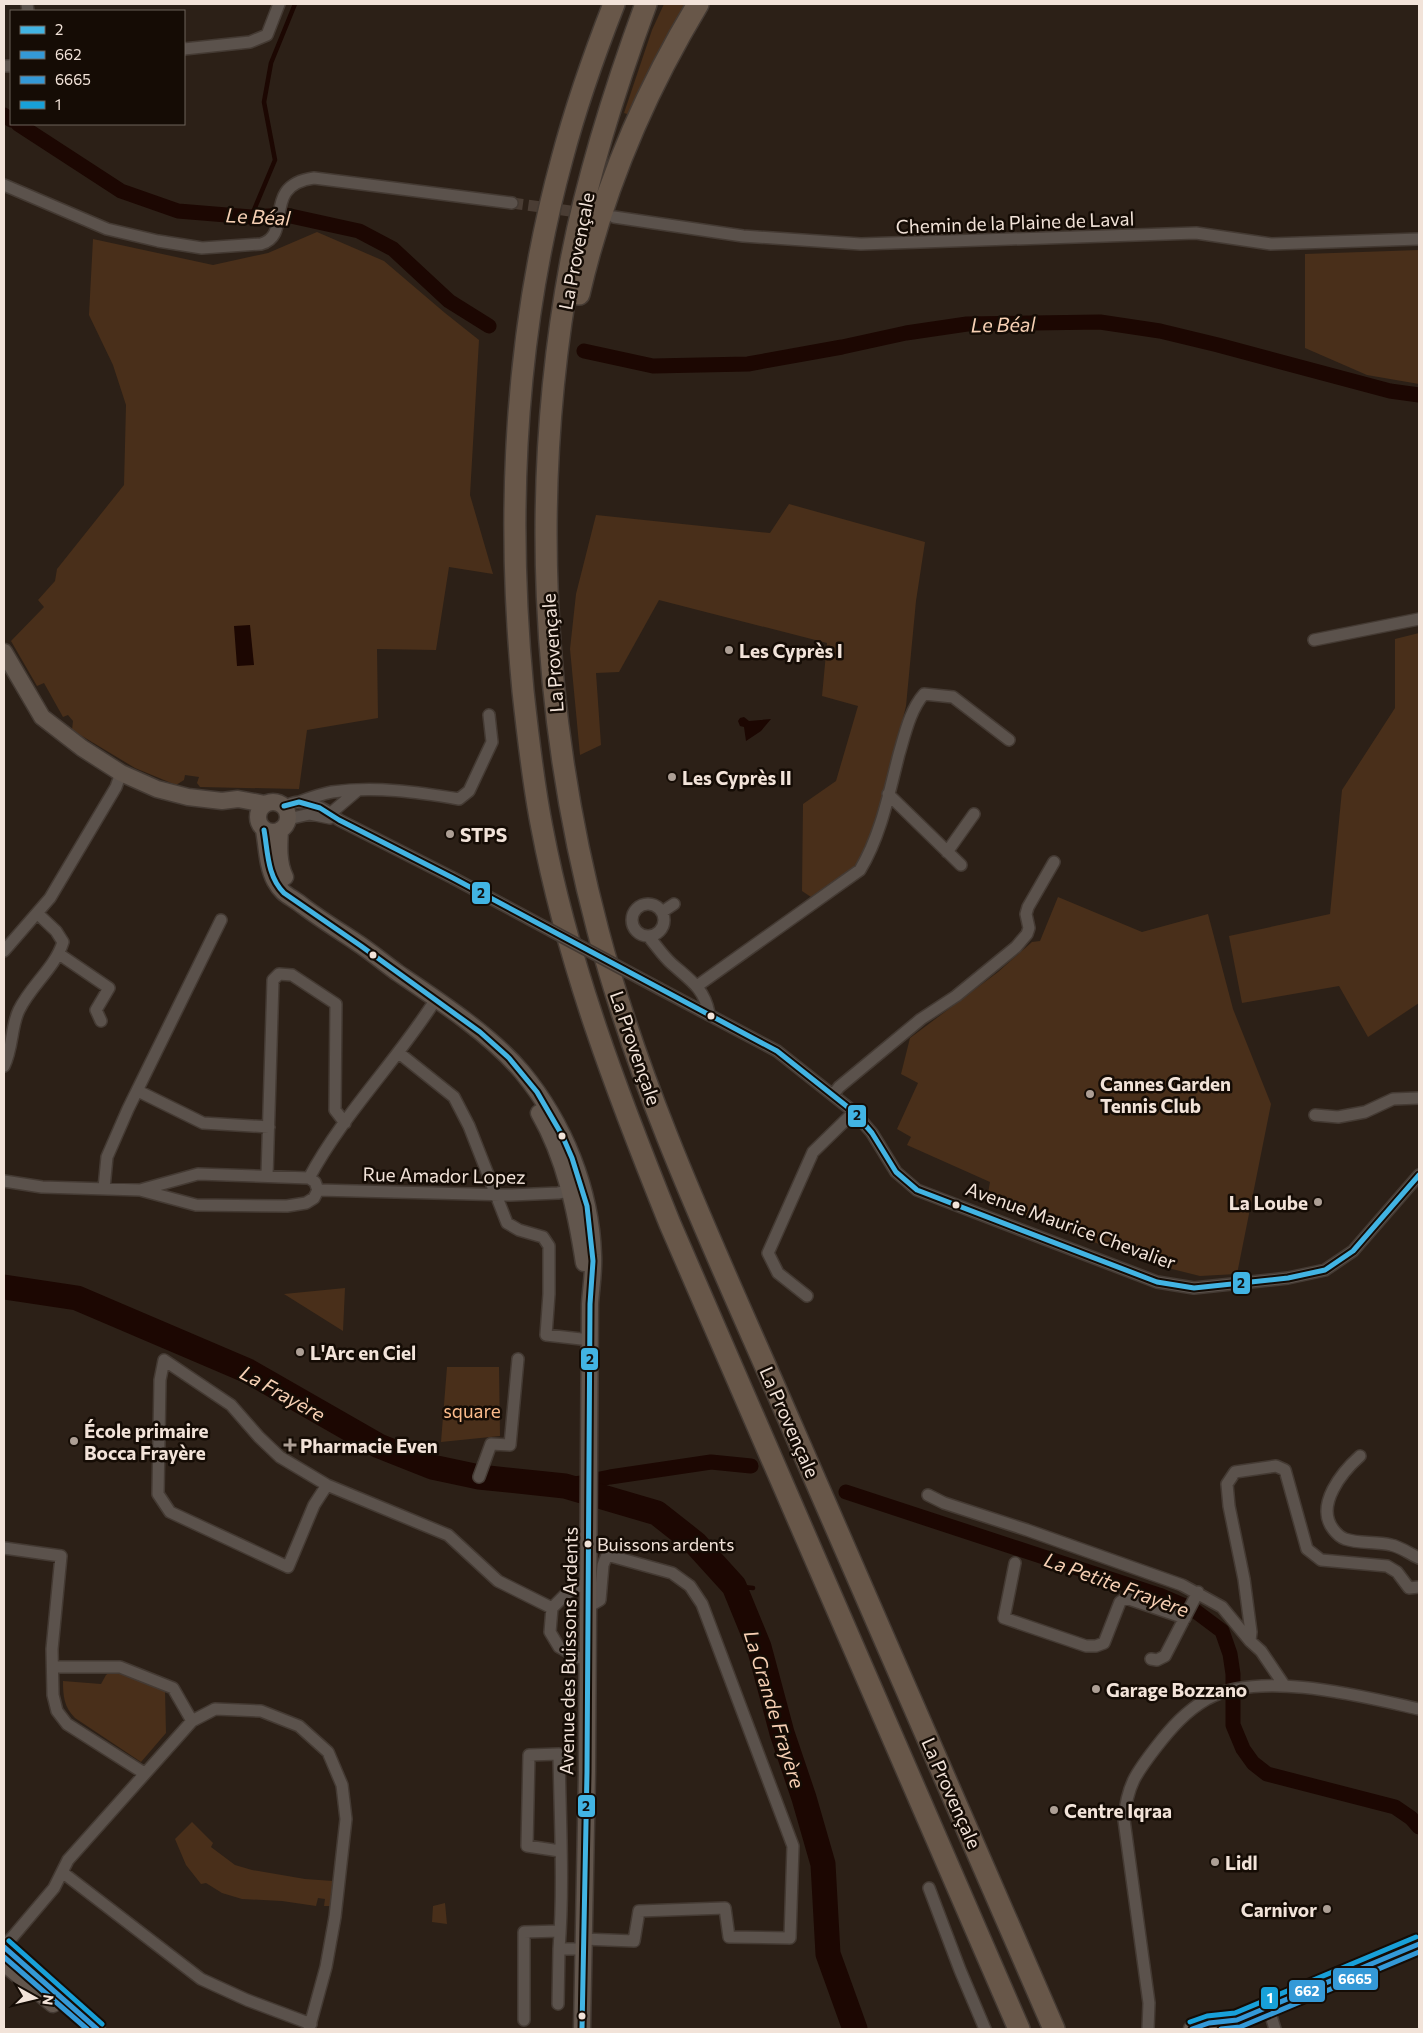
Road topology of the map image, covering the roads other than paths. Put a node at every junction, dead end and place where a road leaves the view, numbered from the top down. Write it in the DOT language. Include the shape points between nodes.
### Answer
graph roads {
  1 [pos="280,4"];
  2 [pos="612,4"];
  3 [pos="646,4"];
  4 [pos="698,4"];
  5 [pos="185,49"];
  6 [pos="4,185"];
  7 [pos="512,203"];
  8 [pos="614,217"];
  9 [pos="1419,239"];
  10 [pos="552,393"];
  11 [pos="1419,619"];
  12 [pos="1314,640"];
  13 [pos="4,652"];
  14 [pos="489,715"];
  15 [pos="1009,740"];
  16 [pos="121,773"];
  17 [pos="358,790"];
  18 [pos="888,794"];
  19 [pos="974,814"];
  20 [pos="277,815"];
  21 [pos="335,816"];
  22 [pos="947,852"];
  23 [pos="1054,862"];
  24 [pos="961,865"];
  25 [pos="641,892"];
  26 [pos="643,904"];
  27 [pos="674,904"];
  28 [pos="662,912"];
  29 [pos="38,914"];
  30 [pos="221,920"];
  31 [pos="648,936"];
  32 [pos="4,951"];
  33 [pos="59,954"];
  34 [pos="697,986"];
  35 [pos="436,999"];
  36 [pos="709,1014"];
  37 [pos="101,1022"];
  38 [pos="399,1053"];
  39 [pos="4,1066"];
  40 [pos="138,1092"];
  41 [pos="833,1095"];
  42 [pos="1419,1098"];
  43 [pos="854,1112"];
  44 [pos="1315,1115"];
  45 [pos="345,1123"];
  46 [pos="269,1127"];
  47 [pos="1419,1175"];
  48 [pos="268,1176"];
  49 [pos="309,1178"];
  50 [pos="4,1181"];
  51 [pos="104,1188"];
  52 [pos="576,1189"];
  53 [pos="140,1190"];
  54 [pos="318,1190"];
  55 [pos="496,1194"];
  56 [pos="807,1296"];
  57 [pos="590,1340"];
  58 [pos="518,1359"];
  59 [pos="1360,1456"];
  60 [pos="479,1477"];
  61 [pos="327,1485"];
  62 [pos="928,1496"];
  63 [pos="4,1548"];
  64 [pos="1419,1558"];
  65 [pos="1015,1563"];
  66 [pos="588,1583"];
  67 [pos="1419,1587"];
  68 [pos="1195,1597"];
  69 [pos="588,1607"];
  70 [pos="552,1608"];
  71 [pos="1185,1617"];
  72 [pos="1250,1641"];
  73 [pos="1151,1659"];
  74 [pos="588,1660"];
  75 [pos="52,1667"];
  76 [pos="1284,1685"];
  77 [pos="1419,1709"];
  78 [pos="192,1721"];
  79 [pos="144,1773"];
  80 [pos="560,1851"];
  81 [pos="62,1872"];
  82 [pos="930,1888"];
  83 [pos="560,1931"];
  84 [pos="583,1944"];
  85 [pos="1419,1944"];
  86 [pos="4,1947"];
  87 [pos="559,1949"];
  88 [pos="4,1963"];
  89 [pos="558,2004"];
  90 [pos="1268,2006"];
  91 [pos="524,2020"];
  92 [pos="1235,2026"];
  93 [pos="310,2027"];
  94 [pos="95,2028"];
  95 [pos="582,2029"];
  96 [pos="985,2029"];
  97 [pos="1020,2029"];
  98 [pos="1054,2029"];
  99 [pos="1148,2029"];
  100 [pos="1192,2029"];
  101 [pos="1275,2029"];
  1 -- 5 [label="street" via="267,35 250,42"];
  2 -- 97 [label="highway, La Provençale" via="564,152 544,235 521,395 516,470 519,650 528,743 542,828 566,930 595,1027 635,1139"];
  3 -- 10 [label="highway, La Provençale" via="590,177 571,263"];
  4 -- 10 [label="highway" via="655,81 619,161 594,234"];
  6 -- 7 [label="street" via="107,230 202,248 269,242 274,238 284,196 290,186 314,178"];
  8 -- 9 [label="street, Chemin de la Plaine de Laval" via="744,236 862,244 1196,233 1271,244"];
  10 -- 98 [label="highway, La Provençale" via="546,554 548,620 572,825 598,933 660,1119"];
  11 -- 12 [label="street"];
  13 -- 16 [label="street, Avenue Maurice Chevalier" via="42,717"];
  14 -- 17 [label="street, Avenue Maurice Chevalier" via="492,742 470,791 459,799 407,790"];
  15 -- 18 [label="street" via="953,697 924,694 916,702"];
  16 -- 20 [label="street, Avenue Maurice Chevalier" via="157,790 222,801 238,799"];
  16 -- 29 [label="street" via="76,858"];
  17 -- 20 [label="street, Avenue Maurice Chevalier" via="331,792"];
  17 -- 21 [label="street"];
  18 -- 22 [label="street"];
  18 -- 34 [label="street" via="871,852 860,870"];
  19 -- 22 [label="street"];
  20 -- 21 [label="street, Avenue Maurice Chevalier"];
  20 -- 21 [label="street, Avenue Maurice Chevalier"];
  20 -- 35 [label="street, Avenue des Buissons Ardents" via="268,856 274,880 285,895"];
  21 -- 36 [label="street, Avenue Maurice Chevalier, bridge"];
  22 -- 24 [label="street"];
  23 -- 41 [label="street" via="1028,907 1029,928 1016,947 956,996 921,1019"];
  25 -- 26 [label="street"];
  26 -- 28 [label="street" via="652,904"];
  26 -- 31 [label="street" via="632,915 632,925 639,933"];
  27 -- 28 [label="street"];
  28 -- 31 [label="street" via="662,928"];
  29 -- 32 [label="street"];
  29 -- 33 [label="street" via="63,942"];
  30 -- 40 [label="street"];
  31 -- 34 [label="street"];
  33 -- 37 [label="street" via="109,988 96,1010"];
  33 -- 39 [label="street" via="18,1011"];
  34 -- 36 [label="street"];
  35 -- 38 [label="street"];
  35 -- 52 [label="street, Avenue des Buissons Ardents" via="492,1043 521,1071 556,1121 569,1147"];
  36 -- 41 [label="street, Avenue Maurice Chevalier" via="777,1051"];
  38 -- 45 [label="street"];
  38 -- 55 [label="street" via="454,1097"];
  40 -- 46 [label="street" via="203,1123"];
  40 -- 51 [label="street" via="107,1158"];
  41 -- 43 [label="street, Avenue Maurice Chevalier"];
  42 -- 44 [label="street" via="1393,1099 1365,1112 1338,1118"];
  43 -- 47 [label="street, Avenue Maurice Chevalier" via="896,1172 917,1190 1157,1282 1194,1288 1288,1278 1325,1270 1353,1251"];
  43 -- 56 [label="street" via="813,1152 768,1253 778,1273"];
  45 -- 46 [label="street" via="335,1110 336,1004 292,975 279,974 273,980"];
  45 -- 49 [label="street"];
  46 -- 48 [label="street"];
  48 -- 49 [label="street"];
  48 -- 53 [label="street" via="198,1174"];
  49 -- 54 [label="street"];
  50 -- 51 [label="street" via="42,1187"];
  51 -- 53 [label="street"];
  52 -- 55 [label="street, Rue Amador Lopez" via="558,1193"];
  52 -- 57 [label="street, Avenue des Buissons Ardents" via="590,1227 593,1256"];
  53 -- 54 [label="street" via="196,1205 287,1206 306,1203"];
  54 -- 55 [label="street, Rue Amador Lopez"];
  55 -- 57 [label="street" via="507,1223 543,1237 549,1246 546,1335"];
  57 -- 66 [label="street, Avenue des Buissons Ardents"];
  58 -- 60 [label="street" via="510,1445 491,1444"];
  59 -- 64 [label="street" via="1329,1496 1326,1508 1328,1523 1344,1539 1392,1545"];
  61 -- 61 [label="street" via="280,1457 230,1404 164,1360 160,1380 158,1494 170,1512 288,1568 314,1505"];
  61 -- 70 [label="street" via="448,1535 498,1581"];
  62 -- 68 [label="street" via="1182,1585"];
  63 -- 75 [label="street" via="61,1556"];
  65 -- 71 [label="street" via="1004,1618 1086,1646 1104,1643 1120,1602 1126,1598"];
  66 -- 69 [label="street, Avenue des Buissons Ardents"];
  66 -- 70 [label="street" via="566,1594"];
  67 -- 72 [label="street" via="1409,1588 1397,1572 1387,1566 1321,1560 1307,1549 1285,1470 1276,1466 1235,1472 1227,1484 1244,1579"];
  68 -- 71 [label="street"];
  68 -- 72 [label="street" via="1222,1607"];
  69 -- 74 [label="street, Avenue des Buissons Ardents"];
  69 -- 84 [label="street" via="600,1600 607,1555 672,1573 690,1586 702,1604 792,1846 790,1938 729,1937 726,1908 639,1911 634,1941"];
  70 -- 74 [label="street" via="550,1632 559,1648"];
  71 -- 73 [label="street" via="1165,1656"];
  72 -- 76 [label="street" via="1261,1651"];
  74 -- 84 [label="street, Avenue des Buissons Ardents"];
  75 -- 78 [label="street" via="120,1667 129,1670 173,1688"];
  75 -- 79 [label="street" via="56,1711 67,1724"];
  76 -- 77 [label="street" via="1367,1697"];
  76 -- 99 [label="street" via="1249,1686 1206,1699 1176,1722 1136,1773 1128,1790 1124,1820 1149,2003"];
  78 -- 79 [label="street"];
  78 -- 93 [label="street" via="215,1709 261,1711 299,1726 328,1752 342,1786 346,1819 335,1917"];
  79 -- 81 [label="street" via="68,1860"];
  80 -- 80 [label="street" via="559,1754 529,1755 527,1846"];
  80 -- 83 [label="street"];
  81 -- 86 [label="street" via="54,1888"];
  81 -- 93 [label="street" via="202,1979"];
  82 -- 96 [label="street"];
  83 -- 87 [label="street"];
  83 -- 91 [label="street" via="524,1932"];
  84 -- 87 [label="street"];
  84 -- 95 [label="street, Avenue des Buissons Ardents"];
  85 -- 90 [label="street"];
  86 -- 94 [label="street"];
  87 -- 89 [label="street"];
  88 -- 94 [label="street" via="80,2026"];
  90 -- 92 [label="street"];
  90 -- 101 [label="street"];
  92 -- 100 [label="street" via="1209,2023"];
}
